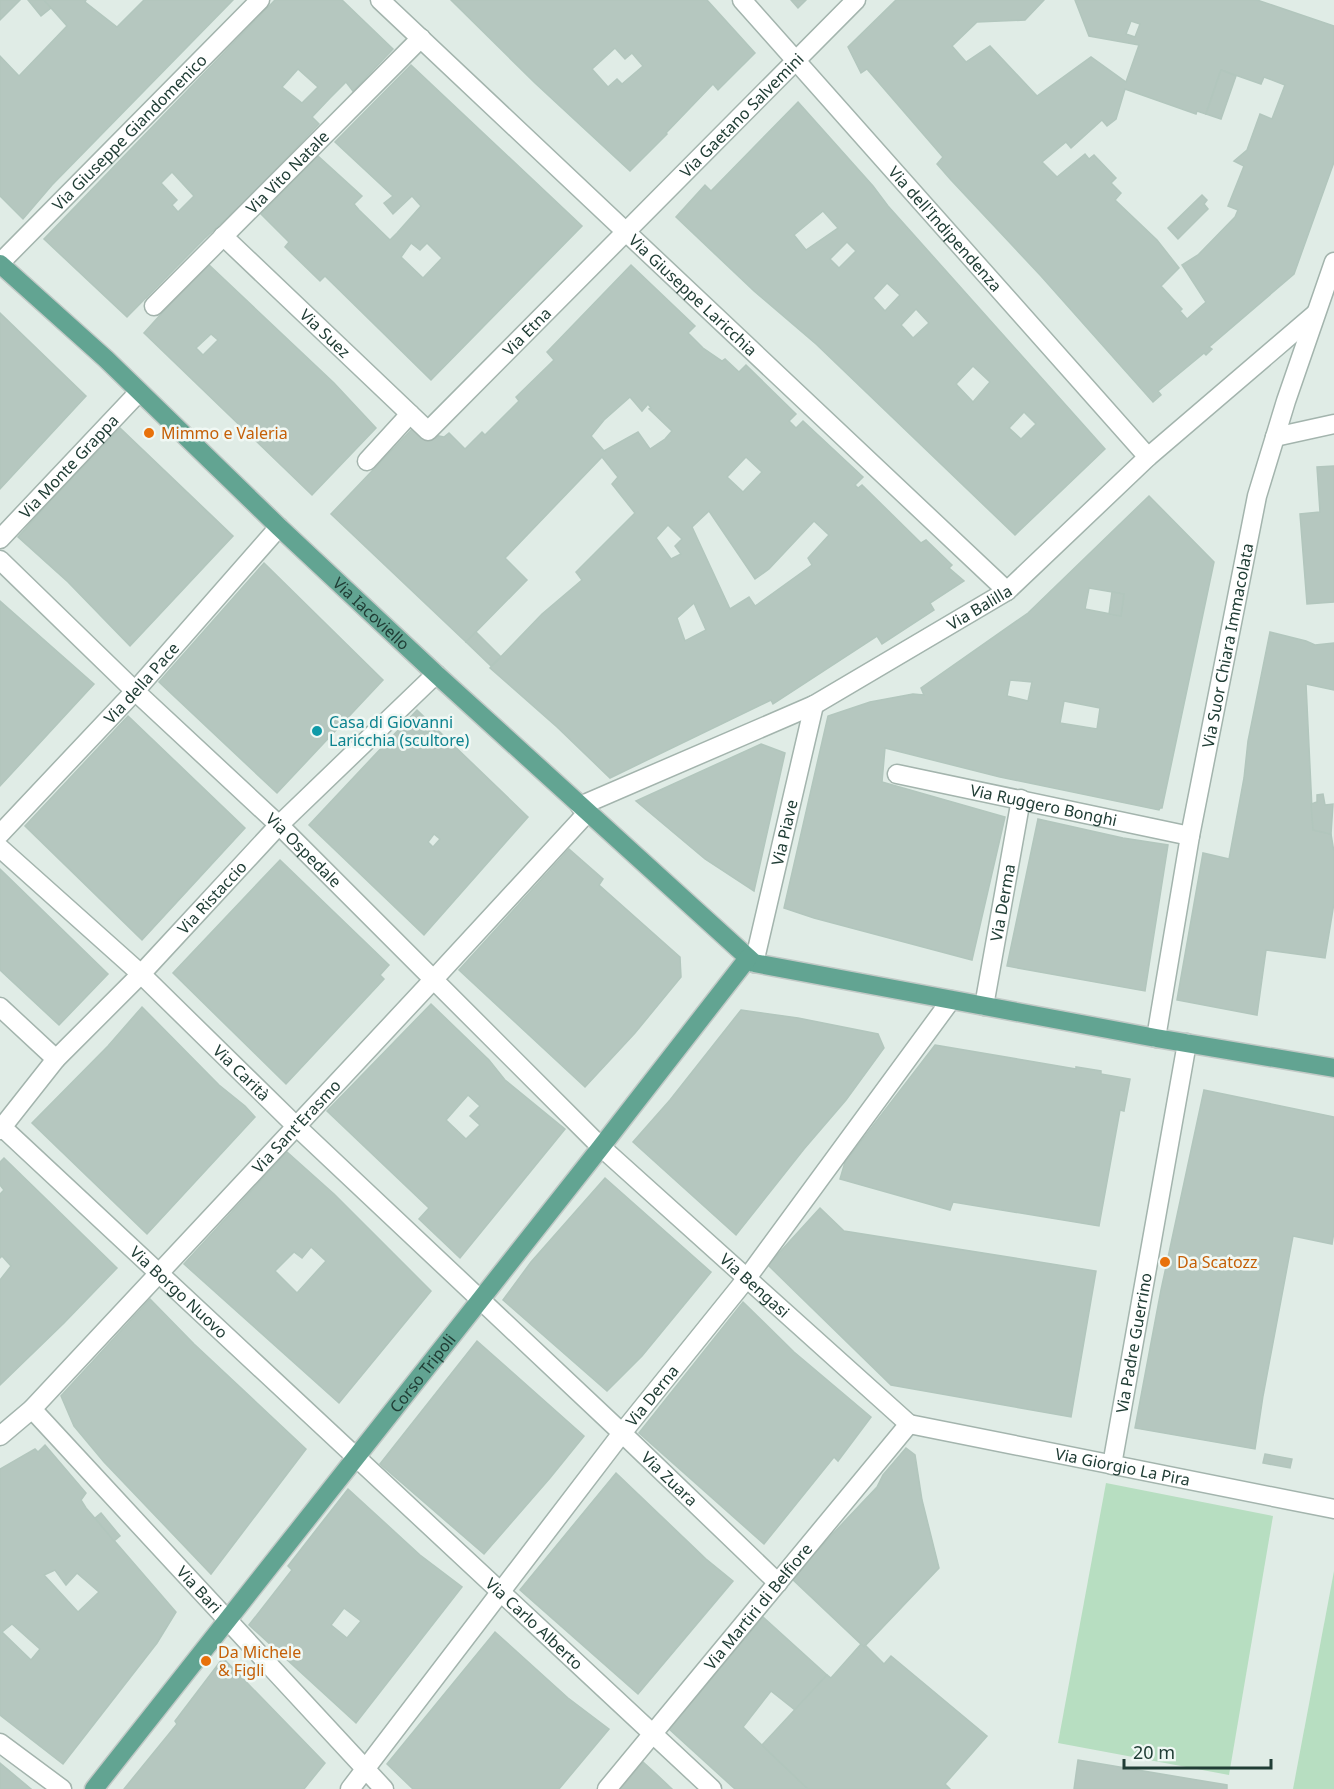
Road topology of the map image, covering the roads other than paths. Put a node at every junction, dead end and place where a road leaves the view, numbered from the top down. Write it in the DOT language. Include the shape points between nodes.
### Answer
graph roads {
  1 [pos="260,0"];
  2 [pos="380,0"];
  3 [pos="742,0"];
  4 [pos="855,0"];
  5 [pos="421,38"];
  6 [pos="795,60"];
  7 [pos="626,231"];
  8 [pos="223,236"];
  9 [pos="1334,262"];
  10 [pos="0,263"];
  11 [pos="154,306"];
  12 [pos="1315,314"];
  13 [pos="139,392"];
  14 [pos="410,414"];
  15 [pos="1334,424"];
  16 [pos="428,431"];
  17 [pos="1275,437"];
  18 [pos="1148,457"];
  19 [pos="367,462"];
  20 [pos="279,527"];
  21 [pos="0,539"];
  22 [pos="0,560"];
  23 [pos="1007,591"];
  24 [pos="436,674"];
  25 [pos="135,691"];
  26 [pos="814,705"];
  27 [pos="897,774"];
  28 [pos="1020,799"];
  29 [pos="584,809"];
  30 [pos="279,825"];
  31 [pos="0,834"];
  32 [pos="1190,836"];
  33 [pos="0,848"];
  34 [pos="751,960"];
  35 [pos="141,974"];
  36 [pos="433,980"];
  37 [pos="951,1000"];
  38 [pos="984,1006"];
  39 [pos="4,1015"];
  40 [pos="1156,1038"];
  41 [pos="1187,1043"];
  42 [pos="56,1059"];
  43 [pos="1334,1068"];
  44 [pos="296,1126"];
  45 [pos="1,1129"];
  46 [pos="601,1148"];
  47 [pos="158,1274"];
  48 [pos="747,1278"];
  49 [pos="480,1300"];
  50 [pos="32,1409"];
  51 [pos="909,1424"];
  52 [pos="622,1433"];
  53 [pos="0,1436"];
  54 [pos="356,1457"];
  55 [pos="1112,1465"];
  56 [pos="1334,1509"];
  57 [pos="778,1583"];
  58 [pos="501,1592"];
  59 [pos="226,1621"];
  60 [pos="653,1733"];
  61 [pos="0,1743"];
  62 [pos="365,1770"];
  63 [pos="62,1789"];
  64 [pos="94,1789"];
  65 [pos="350,1789"];
  66 [pos="384,1789"];
  67 [pos="607,1789"];
  68 [pos="712,1789"];
  1 -- 10 [label="street, Via Giuseppe Giandomenico"];
  2 -- 5 [label="street, Via Giuseppe Laricchia"];
  3 -- 6 [label="street, Via dell'Indipendenza"];
  4 -- 6 [label="street, Via Gaetano Salvemini"];
  5 -- 7 [label="street, Via Giuseppe Laricchia"];
  5 -- 8 [label="street, Via Vito Natale"];
  6 -- 7 [label="street, Via Gaetano Salvemini"];
  6 -- 18 [label="street, Via dell'Indipendenza"];
  7 -- 16 [label="street, Via Etna"];
  7 -- 23 [label="street, Via Giuseppe Laricchia"];
  8 -- 11 [label="street, Via Vito Natale"];
  8 -- 14 [label="street, Via Suez"];
  9 -- 12 [label="street, Via Suor Chiara Immacolata"];
  10 -- 13 [label="main road, Via Iacoviello"];
  12 -- 17 [label="street, Via Suor Chiara Immacolata"];
  12 -- 18 [label="street, Via Balilla"];
  13 -- 20 [label="main road, Via Iacoviello"];
  13 -- 21 [label="street, Via Monte Grappa"];
  14 -- 16 [label="street, Via Suez"];
  14 -- 19 [label="street"];
  15 -- 17 [label="street"];
  17 -- 32 [label="street, Via Suor Chiara Immacolata" via="1257,496"];
  18 -- 23 [label="street, Via Balilla"];
  20 -- 24 [label="main road, Via Iacoviello"];
  20 -- 25 [label="street, Via della Pace"];
  22 -- 25 [label="street, Via Ospedale"];
  23 -- 26 [label="street, Via Balilla"];
  24 -- 29 [label="main road, Via Iacoviello"];
  24 -- 30 [label="street, Via Ristaccio"];
  25 -- 30 [label="street, Via Ospedale"];
  25 -- 31 [label="street, Via della Pace"];
  26 -- 29 [label="street, Via Balilla"];
  26 -- 34 [label="street, Via Piave"];
  27 -- 28 [label="street, Via Ruggero Bonghi"];
  28 -- 32 [label="street, Via Ruggero Bonghi"];
  28 -- 38 [label="street, Via Derma"];
  29 -- 34 [label="main road, Via Iacoviello"];
  29 -- 36 [label="street, Via Sant'Erasmo"];
  30 -- 35 [label="street, Via Ristaccio"];
  30 -- 36 [label="street, Via Ospedale"];
  32 -- 40 [label="street, Via Suor Chiara Immacolata"];
  33 -- 35 [label="street, Via Carità"];
  34 -- 37 [label="main road"];
  34 -- 46 [label="main road, Corso Tripoli"];
  35 -- 42 [label="street, Via Ristaccio"];
  35 -- 44 [label="street, Via Carità"];
  36 -- 44 [label="street, Via Sant'Erasmo"];
  36 -- 46 [label="street, Via Ospedale"];
  37 -- 38 [label="main road"];
  37 -- 48 [label="street, Via Derna"];
  38 -- 40 [label="main road"];
  39 -- 42 [label="street"];
  40 -- 41 [label="main road"];
  41 -- 43 [label="main road"];
  41 -- 55 [label="street, Via Padre Guerrino"];
  42 -- 45 [label="street, Via Ristaccio"];
  44 -- 47 [label="street, Via Sant'Erasmo"];
  44 -- 49 [label="street, Via Carità"];
  45 -- 47 [label="street, Via Borgo Nuovo"];
  46 -- 48 [label="street, Via Bengasi"];
  46 -- 49 [label="main road, Corso Tripoli"];
  47 -- 50 [label="street, Via Sant'Erasmo"];
  47 -- 54 [label="street, Via Borgo Nuovo"];
  48 -- 51 [label="street, Via Bengasi"];
  48 -- 52 [label="street, Via Derna"];
  49 -- 52 [label="street, Via Zuara"];
  49 -- 54 [label="main road, Corso Tripoli"];
  50 -- 53 [label="street, Via Sant'Erasmo"];
  50 -- 59 [label="street, Via Bari"];
  51 -- 55 [label="street, Via Giorgio La Pira"];
  51 -- 57 [label="street, Via Martiri di Belfiore"];
  52 -- 57 [label="street, Via Zuara"];
  52 -- 58 [label="street, Via Derna"];
  54 -- 58 [label="street, Via Carlo Alberto"];
  54 -- 59 [label="main road, Corso Tripoli"];
  55 -- 56 [label="street, Via Giorgio La Pira"];
  57 -- 60 [label="street, Via Martiri di Belfiore"];
  58 -- 60 [label="street, Via Carlo Alberto"];
  58 -- 62 [label="street, Via Derna"];
  59 -- 62 [label="street, Via Bari"];
  59 -- 64 [label="main road, Corso Tripoli"];
  60 -- 67 [label="street, Via Martiri di Belfiore"];
  60 -- 68 [label="street, Via Carlo Alberto"];
  61 -- 63 [label="street"];
  62 -- 65 [label="street, Via Derna"];
  62 -- 66 [label="street, Via Bari"];
}
